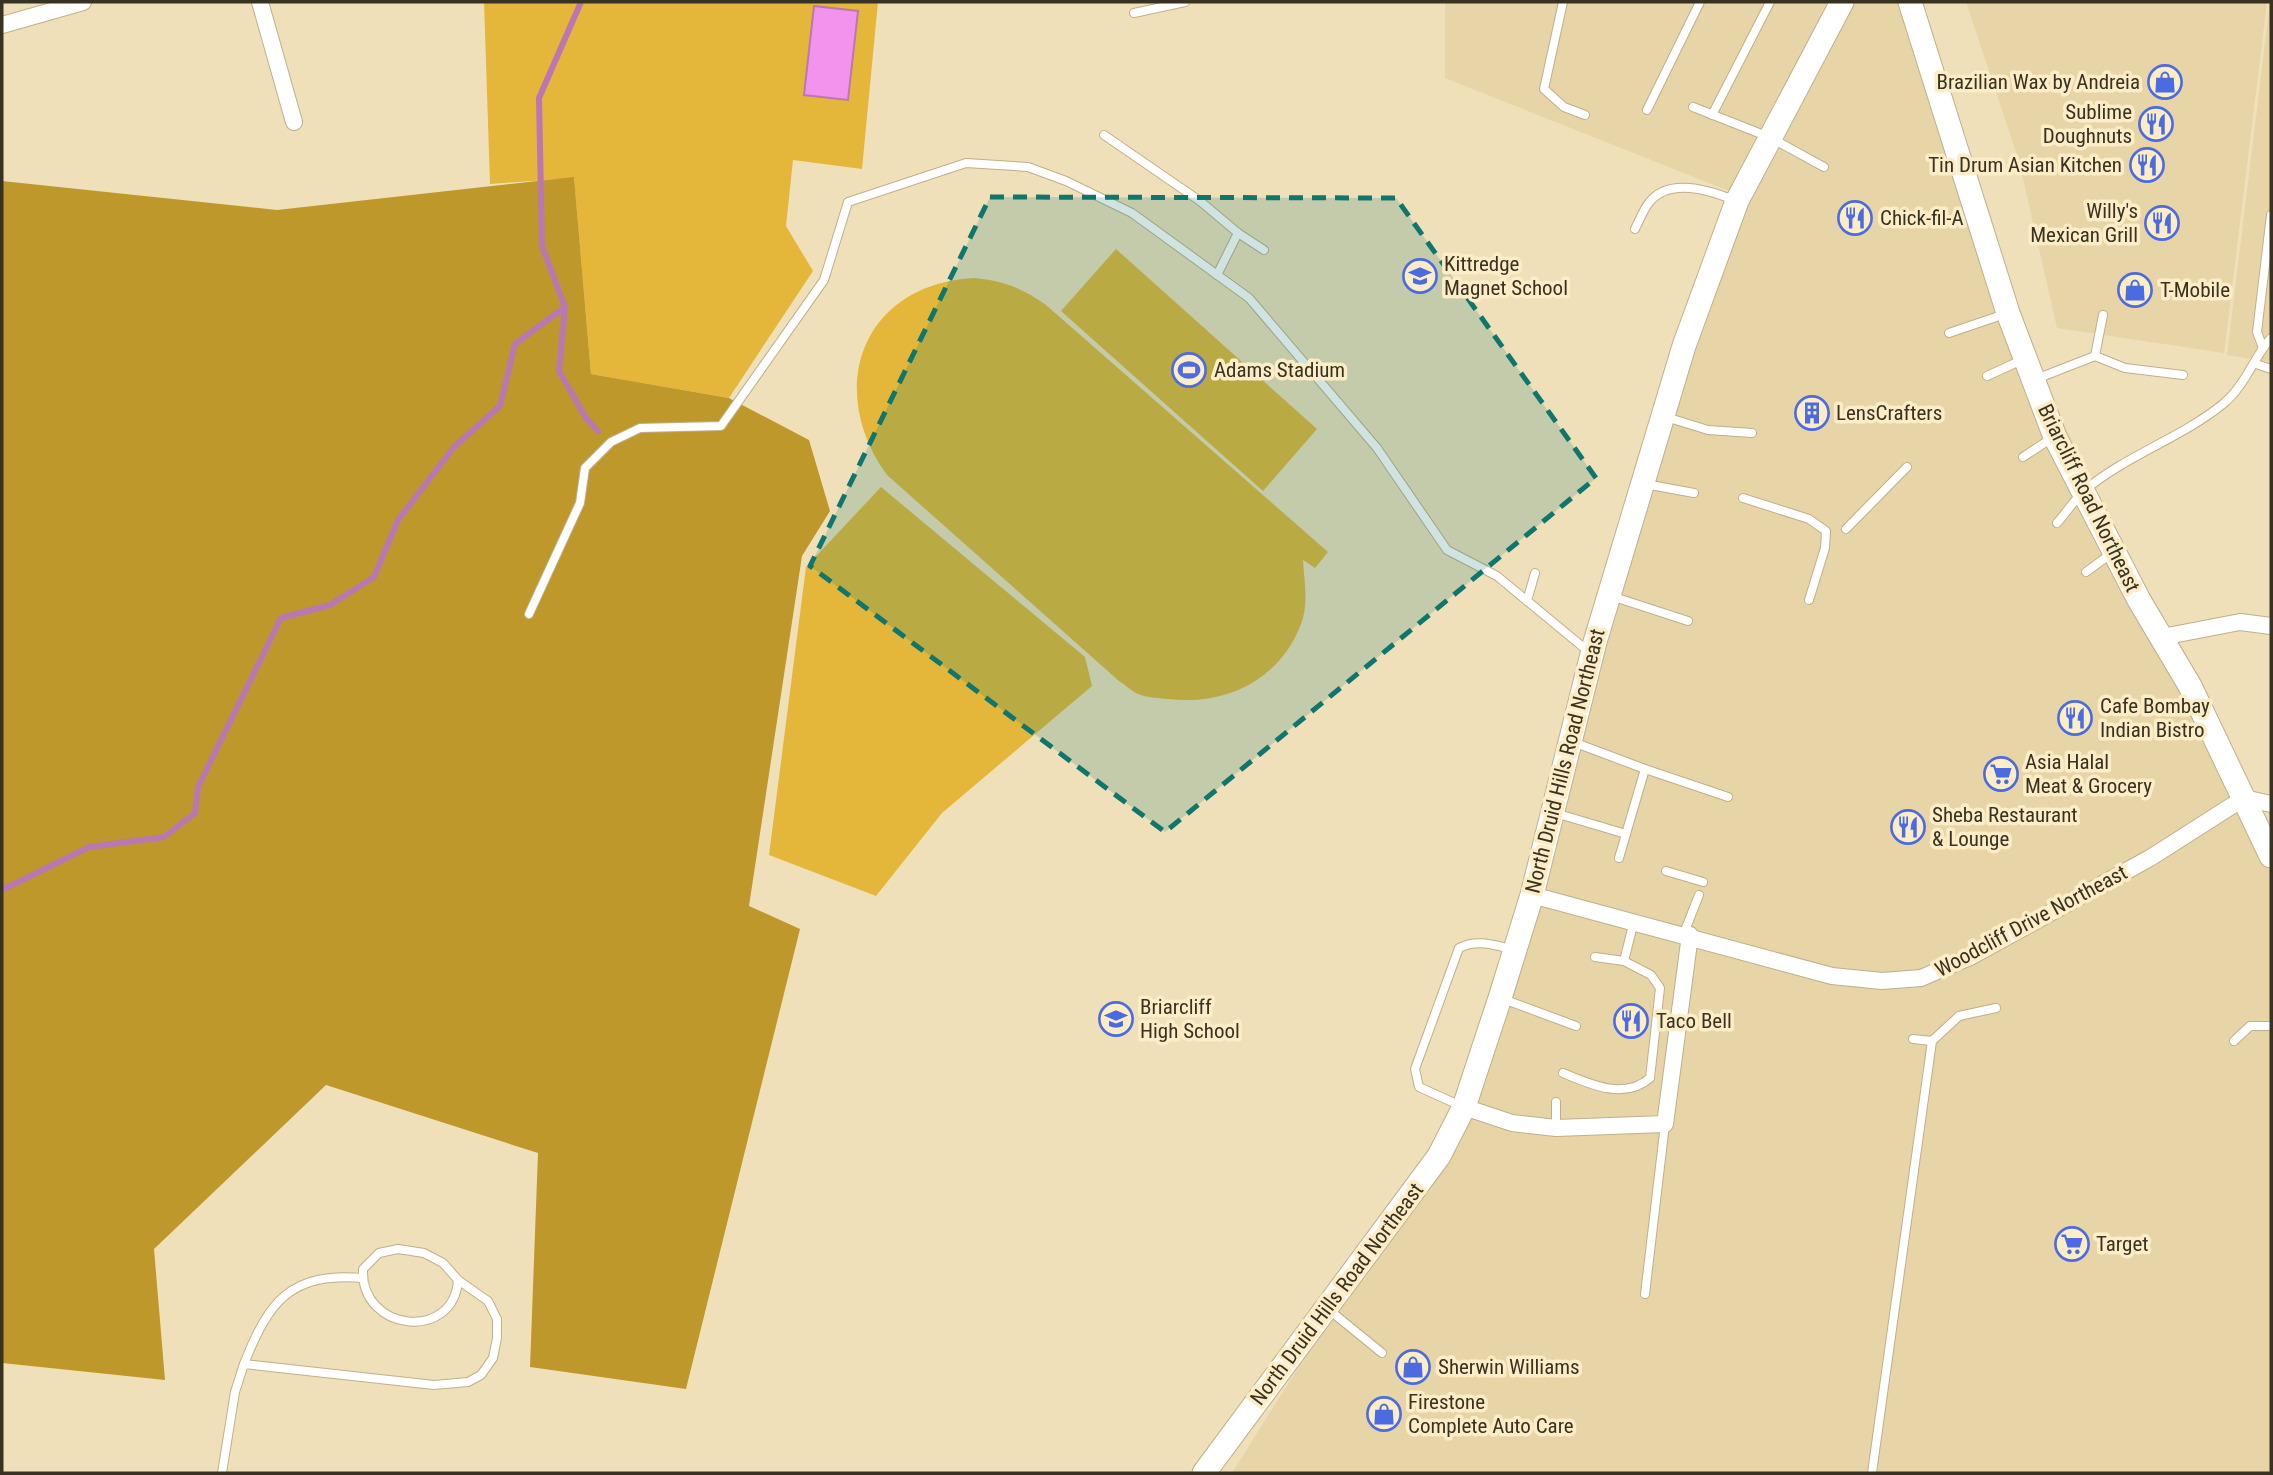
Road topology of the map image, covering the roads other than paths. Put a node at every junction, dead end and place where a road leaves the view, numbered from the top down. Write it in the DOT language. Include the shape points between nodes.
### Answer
graph roads {
  1 [pos="83,2"];
  2 [pos="260,2"];
  3 [pos="1185,2"];
  4 [pos="1563,2"];
  5 [pos="1700,2"];
  6 [pos="1770,2"];
  7 [pos="1841,2"];
  8 [pos="1910,2"];
  9 [pos="1134,13"];
  10 [pos="2,25"];
  11 [pos="1693,107"];
  12 [pos="1647,110"];
  13 [pos="1585,115"];
  14 [pos="1712,115"];
  15 [pos="294,122"];
  16 [pos="1104,135"];
  17 [pos="1769,137"];
  18 [pos="1824,166"];
  19 [pos="1737,201"];
  20 [pos="2271,215"];
  21 [pos="1635,229"];
  22 [pos="1238,233"];
  23 [pos="1264,250"];
  24 [pos="1217,275"];
  25 [pos="2008,313"];
  26 [pos="2103,315"];
  27 [pos="1949,333"];
  28 [pos="2271,338"];
  29 [pos="2263,348"];
  30 [pos="2095,356"];
  31 [pos="2256,364"];
  32 [pos="2029,369"];
  33 [pos="2271,369"];
  34 [pos="2183,375"];
  35 [pos="1987,376"];
  36 [pos="1662,416"];
  37 [pos="1752,433"];
  38 [pos="2055,437"];
  39 [pos="2023,457"];
  40 [pos="1907,467"];
  41 [pos="1641,483"];
  42 [pos="2084,491"];
  43 [pos="1694,492"];
  44 [pos="1743,498"];
  45 [pos="2057,523"];
  46 [pos="1846,529"];
  47 [pos="2115,552"];
  48 [pos="2087,572"];
  49 [pos="1535,573"];
  50 [pos="1609,596"];
  51 [pos="1809,600"];
  52 [pos="1527,601"];
  53 [pos="529,614"];
  54 [pos="1688,621"];
  55 [pos="2271,626"];
  56 [pos="2162,638"];
  57 [pos="1592,654"];
  58 [pos="1570,741"];
  59 [pos="1645,769"];
  60 [pos="1728,797"];
  61 [pos="2244,798"];
  62 [pos="2271,804"];
  63 [pos="1552,812"];
  64 [pos="1626,834"];
  65 [pos="2271,856"];
  66 [pos="1619,858"];
  67 [pos="1665,871"];
  68 [pos="1703,882"];
  69 [pos="1532,895"];
  70 [pos="1699,895"];
  71 [pos="1634,920"];
  72 [pos="1687,934"];
  73 [pos="1515,950"];
  74 [pos="1595,957"];
  75 [pos="1624,961"];
  76 [pos="1500,998"];
  77 [pos="1996,1008"];
  78 [pos="1576,1026"];
  79 [pos="2271,1026"];
  80 [pos="1913,1039"];
  81 [pos="1932,1041"];
  82 [pos="2234,1041"];
  83 [pos="1563,1073"];
  84 [pos="1556,1102"];
  85 [pos="1464,1107"];
  86 [pos="1665,1124"];
  87 [pos="1556,1128"];
  88 [pos="363,1278"];
  89 [pos="458,1280"];
  90 [pos="1646,1294"];
  91 [pos="1326,1307"];
  92 [pos="1382,1353"];
  93 [pos="244,1364"];
  94 [pos="222,1473"];
  95 [pos="1204,1473"];
  96 [pos="1872,1473"];
  1 -- 10 [label="street"];
  2 -- 15 [label="street"];
  3 -- 9 [label="lane"];
  4 -- 13 [label="lane" via="1544,89 1564,107"];
  5 -- 12 [label="lane"];
  6 -- 14 [label="lane"];
  7 -- 17 [label="main road, North Druid Hills Road Northeast"];
  8 -- 25 [label="main road, Briarcliff Road Northeast"];
  11 -- 14 [label="lane"];
  14 -- 17 [label="lane"];
  16 -- 22 [label="lane"];
  17 -- 18 [label="lane"];
  17 -- 19 [label="main road, North Druid Hills Road Northeast"];
  19 -- 21 [label="lane" via="1711,191 1678,188 1660,193 1648,203"];
  19 -- 36 [label="main road, North Druid Hills Road Northeast"];
  20 -- 29 [label="lane" via="2257,332"];
  22 -- 23 [label="lane"];
  22 -- 24 [label="lane"];
  24 -- 52 [label="lane" via="1249,298 1377,448 1447,550 1497,576"];
  24 -- 53 [label="lane" via="1132,213 1028,167 966,163 848,202 824,281 721,426 640,428 611,442 585,468 580,503"];
  25 -- 27 [label="lane"];
  25 -- 32 [label="main road, Briarcliff Road Northeast"];
  26 -- 30 [label="lane"];
  28 -- 29 [label="lane"];
  29 -- 31 [label="lane"];
  30 -- 32 [label="lane"];
  30 -- 34 [label="lane" via="2125,369"];
  31 -- 33 [label="lane"];
  31 -- 42 [label="lane" via="2225,403"];
  32 -- 35 [label="lane"];
  32 -- 38 [label="main road, Briarcliff Road Northeast"];
  36 -- 37 [label="lane" via="1708,430"];
  36 -- 41 [label="main road, North Druid Hills Road Northeast"];
  38 -- 39 [label="lane"];
  38 -- 42 [label="main road, Briarcliff Road Northeast"];
  40 -- 46 [label="lane"];
  41 -- 43 [label="lane"];
  41 -- 50 [label="main road, North Druid Hills Road Northeast"];
  42 -- 45 [label="lane"];
  42 -- 47 [label="main road, Briarcliff Road Northeast"];
  44 -- 51 [label="lane" via="1809,519 1826,531"];
  47 -- 48 [label="lane"];
  47 -- 56 [label="main road, Briarcliff Road Northeast"];
  49 -- 52 [label="lane"];
  50 -- 54 [label="lane"];
  50 -- 57 [label="main road, North Druid Hills Road Northeast"];
  52 -- 57 [label="lane"];
  55 -- 56 [label="street" via="2239,622"];
  56 -- 61 [label="main road, Briarcliff Road Northeast"];
  57 -- 58 [label="main road, North Druid Hills Road Northeast"];
  58 -- 59 [label="lane"];
  58 -- 63 [label="main road, North Druid Hills Road Northeast"];
  59 -- 60 [label="lane"];
  59 -- 64 [label="lane"];
  61 -- 62 [label="street"];
  61 -- 65 [label="main road, Briarcliff Road Northeast"];
  61 -- 72 [label="street, Woodcliff Drive Northeast" via="2150,858 1922,978 1882,981 1832,976"];
  63 -- 64 [label="lane"];
  63 -- 69 [label="main road, North Druid Hills Road Northeast"];
  64 -- 66 [label="lane"];
  67 -- 68 [label="lane"];
  69 -- 71 [label="street, Woodcliff Drive Northeast"];
  69 -- 73 [label="main road, North Druid Hills Road Northeast"];
  70 -- 72 [label="lane"];
  71 -- 72 [label="street, Woodcliff Drive Northeast"];
  71 -- 75 [label="lane"];
  72 -- 86 [label="street"];
  73 -- 76 [label="main road, North Druid Hills Road Northeast"];
  73 -- 85 [label="lane" via="1470,942 1459,948 1415,1069 1419,1087"];
  74 -- 75 [label="lane"];
  75 -- 83 [label="lane" via="1651,975 1660,988 1650,1078 1641,1086 1612,1089"];
  76 -- 78 [label="lane"];
  76 -- 85 [label="main road, North Druid Hills Road Northeast"];
  77 -- 81 [label="lane" via="1959,1016"];
  79 -- 82 [label="lane" via="2250,1026"];
  80 -- 81 [label="lane"];
  81 -- 96 [label="lane"];
  84 -- 87 [label="lane"];
  85 -- 87 [label="street" via="1512,1123"];
  85 -- 91 [label="main road, North Druid Hills Road Northeast" via="1439,1156"];
  86 -- 87 [label="street"];
  86 -- 90 [label="lane"];
  88 -- 89 [label="lane" via="363,1269 379,1253 398,1249 424,1253 443,1263"];
  88 -- 89 [label="lane" via="362,1288 373,1304 389,1316 423,1323 440,1315 457,1294"];
  88 -- 93 [label="lane" via="323,1277 297,1286 272,1308"];
  89 -- 93 [label="lane" via="488,1300 497,1318 493,1358 481,1375 468,1382 434,1385"];
  91 -- 92 [label="lane"];
  91 -- 95 [label="main road, North Druid Hills Road Northeast"];
  93 -- 94 [label="lane"];
}
